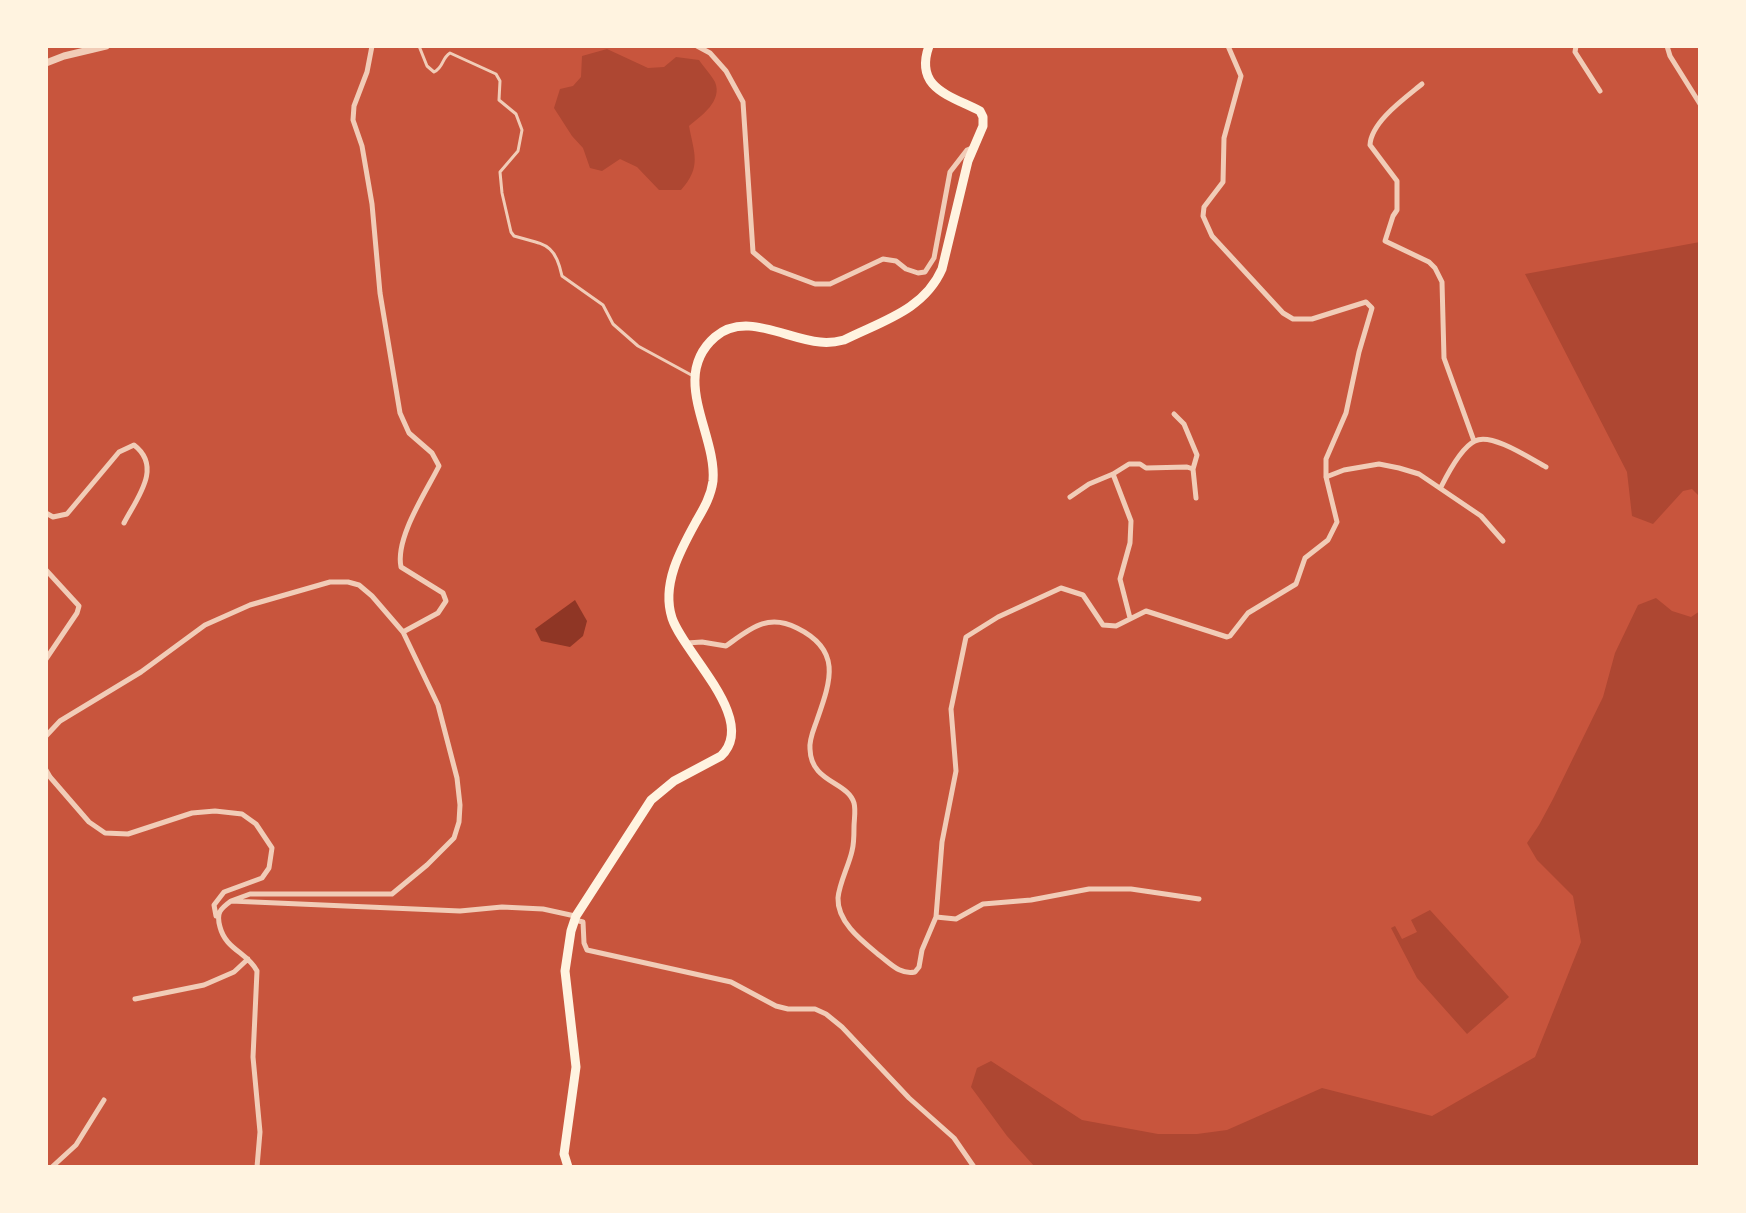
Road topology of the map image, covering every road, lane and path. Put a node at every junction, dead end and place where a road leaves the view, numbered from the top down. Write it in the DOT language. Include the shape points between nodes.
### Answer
graph roads {
  1 [pos="106,46"];
  2 [pos="372,46"];
  3 [pos="419,46"];
  4 [pos="697,46"];
  5 [pos="929,46"];
  6 [pos="1228,46"];
  7 [pos="1576,46"];
  8 [pos="1667,46"];
  9 [pos="46,63"];
  10 [pos="1422,84"];
  11 [pos="1600,91"];
  12 [pos="1700,104"];
  13 [pos="977,145"];
  14 [pos="695,377"];
  15 [pos="1174,414"];
  16 [pos="1474,441"];
  17 [pos="1546,467"];
  18 [pos="1193,469"];
  19 [pos="1113,474"];
  20 [pos="1326,477"];
  21 [pos="1441,487"];
  22 [pos="1070,497"];
  23 [pos="1196,498"];
  24 [pos="46,513"];
  25 [pos="124,523"];
  26 [pos="1503,541"];
  27 [pos="46,570"];
  28 [pos="1130,618"];
  29 [pos="403,632"];
  30 [pos="687,643"];
  31 [pos="46,659"];
  32 [pos="46,736"];
  33 [pos="46,770"];
  34 [pos="1199,899"];
  35 [pos="231,901"];
  36 [pos="217,917"];
  37 [pos="936,917"];
  38 [pos="575,918"];
  39 [pos="248,959"];
  40 [pos="135,999"];
  41 [pos="104,1100"];
  42 [pos="52,1167"];
  43 [pos="257,1167"];
  44 [pos="568,1167"];
  45 [pos="974,1167"];
  1 -- 9 [label="street"];
  2 -- 29 [label="street" via="353,120 372,204 380,293 400,413 409,433 439,466 399,556 401,567 443,593 446,601 438,613"];
  3 -- 14 [label="lane" via="434,72 450,53 496,74 500,81 499,100 516,114 522,130 518,151 500,172 514,236 548,246 562,276 603,305 613,324 638,346"];
  4 -- 13 [label="street" via="726,71 743,102 753,252 772,268 815,284 830,284 883,259 925,272 934,258 950,172"];
  5 -- 13 [label="main road" via="925,69 933,87 983,117"];
  6 -- 20 [label="street" via="1241,76 1224,138 1223,182 1204,207 1212,236 1293,319 1312,319 1366,302 1372,308 1346,413 1326,459"];
  7 -- 11 [label="street"];
  8 -- 12 [label="street"];
  10 -- 16 [label="street" via="1394,107 1370,136 1370,145 1397,181 1397,210 1385,241 1429,262 1442,282 1444,358"];
  13 -- 14 [label="main road" via="968,161 942,269 923,298 832,343 758,326 729,329 702,352"];
  14 -- 30 [label="main road" via="713,472 710,497 673,570 669,596 670,613"];
  15 -- 18 [label="street" via="1197,455"];
  16 -- 17 [label="street" via="1500,443"];
  16 -- 21 [label="street" via="1452,464"];
  18 -- 19 [label="street" via="1129,464"];
  18 -- 23 [label="street"];
  19 -- 22 [label="street"];
  19 -- 28 [label="street" via="1131,521 1120,579"];
  20 -- 21 [label="street" via="1379,464 1419,474"];
  20 -- 28 [label="street" via="1337,522 1328,540 1305,558 1296,584 1248,613 1230,636 1146,611"];
  21 -- 26 [label="street" via="1481,516"];
  24 -- 25 [label="street" via="67,514 119,452 134,445 144,452 148,476"];
  27 -- 31 [label="street" via="79,606"];
  28 -- 37 [label="street" via="1116,626 1103,625 1083,595 1061,588 966,637 951,709 956,771 942,842"];
  29 -- 32 [label="street" via="372,596 348,582 330,582 250,605 205,625 60,721"];
  29 -- 35 [label="street" via="438,705 457,778 454,838 392,894 250,894"];
  30 -- 37 [label="street" via="726,646 766,622 788,623 824,648 830,664 810,751 816,769 855,804 853,849 838,898 843,919 862,941 907,974 919,967"];
  30 -- 38 [label="main road" via="729,712 730,744 721,756 651,800"];
  33 -- 36 [label="street" via="89,822 105,833 128,834 215,811 242,814 256,824 272,848 269,868 262,878 224,892 214,905"];
  34 -- 37 [label="street" via="1089,889 983,904 956,919"];
  35 -- 36 [label="street"];
  35 -- 38 [label="street" via="460,911 543,909"];
  36 -- 39 [label="street" via="223,938"];
  38 -- 44 [label="main road" via="565,971 576,1067 564,1154"];
  38 -- 45 [label="street" via="583,922 587,950 731,982 776,1006 826,1014 954,1138"];
  39 -- 40 [label="street" via="234,972 204,985"];
  39 -- 43 [label="street" via="257,971"];
  41 -- 42 [label="street" via="76,1145"];
}
